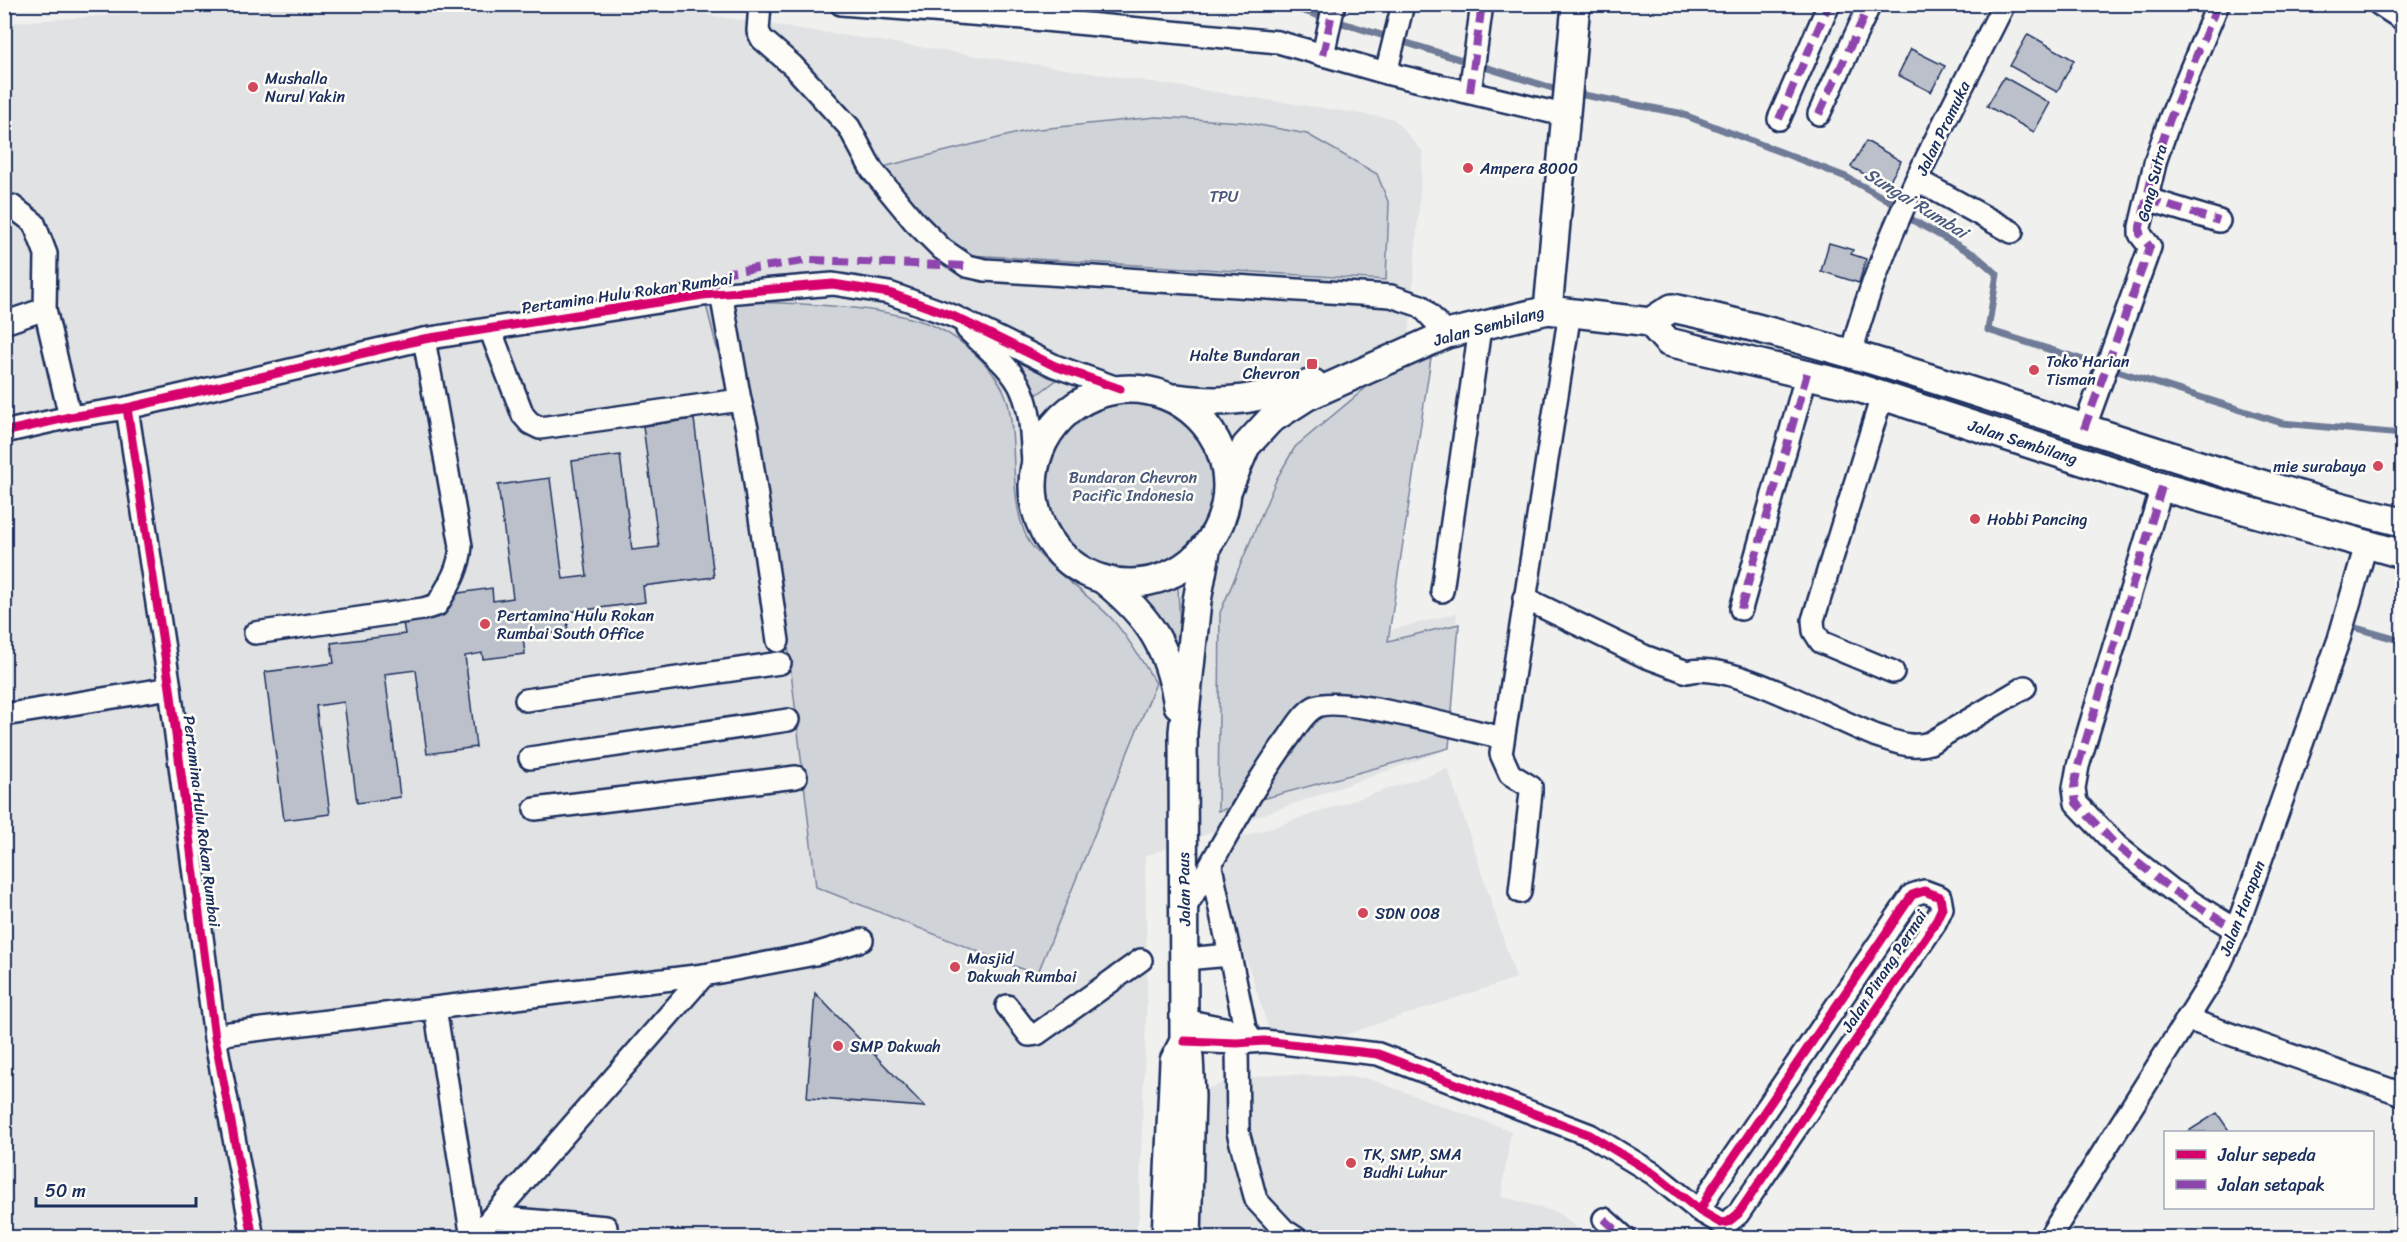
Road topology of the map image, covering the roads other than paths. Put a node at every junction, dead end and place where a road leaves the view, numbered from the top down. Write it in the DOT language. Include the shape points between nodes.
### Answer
graph roads {
  1 [pos="760,4"];
  2 [pos="841,4"];
  3 [pos="1403,4"];
  4 [pos="1482,4"];
  5 [pos="1576,4"];
  6 [pos="1829,4"];
  7 [pos="1870,4"];
  8 [pos="2004,4"];
  9 [pos="2218,4"];
  10 [pos="2379,4"];
  11 [pos="1024,11"];
  12 [pos="1071,13"];
  13 [pos="1332,15"];
  14 [pos="2403,19"];
  15 [pos="1323,55"];
  16 [pos="1386,73"];
  17 [pos="1471,84"];
  18 [pos="1819,114"];
  19 [pos="1568,116"];
  20 [pos="1779,119"];
  21 [pos="1917,180"];
  22 [pos="2147,199"];
  23 [pos="4,206"];
  24 [pos="2219,221"];
  25 [pos="2012,232"];
  26 [pos="722,293"];
  27 [pos="45,309"];
  28 [pos="1559,311"];
  29 [pos="1661,315"];
  30 [pos="953,316"];
  31 [pos="4,323"];
  32 [pos="1480,328"];
  33 [pos="490,329"];
  34 [pos="1447,334"];
  35 [pos="424,339"];
  36 [pos="1851,354"];
  37 [pos="1369,368"];
  38 [pos="1807,373"];
  39 [pos="1120,389"];
  40 [pos="1882,396"];
  41 [pos="1173,398"];
  42 [pos="740,400"];
  43 [pos="127,408"];
  44 [pos="70,417"];
  45 [pos="2084,429"];
  46 [pos="4,432"];
  47 [pos="1034,474"];
  48 [pos="2162,487"];
  49 [pos="1228,489"];
  50 [pos="2403,522"];
  51 [pos="2366,545"];
  52 [pos="1207,546"];
  53 [pos="2403,554"];
  54 [pos="1105,581"];
  55 [pos="1442,591"];
  56 [pos="1524,598"];
  57 [pos="1741,609"];
  58 [pos="255,633"];
  59 [pos="778,641"];
  60 [pos="780,663"];
  61 [pos="1893,672"];
  62 [pos="2025,687"];
  63 [pos="170,688"];
  64 [pos="526,700"];
  65 [pos="4,715"];
  66 [pos="788,720"];
  67 [pos="1183,732"];
  68 [pos="1503,738"];
  69 [pos="530,758"];
  70 [pos="796,777"];
  71 [pos="535,809"];
  72 [pos="1211,867"];
  73 [pos="1520,892"];
  74 [pos="1185,908"];
  75 [pos="2236,930"];
  76 [pos="862,940"];
  77 [pos="1230,955"];
  78 [pos="1185,959"];
  79 [pos="1141,960"];
  80 [pos="704,975"];
  81 [pos="1007,1006"];
  82 [pos="435,1008"];
  83 [pos="2187,1019"];
  84 [pos="1819,1034"];
  85 [pos="1184,1035"];
  86 [pos="215,1038"];
  87 [pos="1249,1039"];
  88 [pos="1849,1053"];
  89 [pos="2403,1094"];
  90 [pos="1700,1211"];
  91 [pos="492,1217"];
  92 [pos="1604,1220"];
  93 [pos="606,1227"];
  94 [pos="253,1238"];
  95 [pos="473,1238"];
  96 [pos="1166,1238"];
  97 [pos="1188,1238"];
  98 [pos="1296,1238"];
  99 [pos="1625,1238"];
  100 [pos="2049,1238"];
  1 -- 34 [label="street" via="758,32 762,39 793,66 849,127 872,170 914,221 942,249 967,266 1391,296 1421,306"];
  2 -- 11 [label="street"];
  3 -- 16 [label="street"];
  4 -- 17 [label="street"];
  5 -- 19 [label="main road"];
  6 -- 20 [label="street"];
  7 -- 18 [label="street"];
  8 -- 21 [label="street, Jalan Pramuka"];
  9 -- 22 [label="street, Gang Sutra" via="2170,118"];
  10 -- 14 [label="street"];
  11 -- 12 [label="street"];
  12 -- 15 [label="street" via="1278,42"];
  13 -- 15 [label="street"];
  15 -- 16 [label="street"];
  16 -- 17 [label="street"];
  17 -- 19 [label="street"];
  19 -- 28 [label="main road"];
  21 -- 25 [label="street"];
  21 -- 36 [label="street, Jalan Pramuka" via="1900,211 1864,302"];
  22 -- 24 [label="street"];
  22 -- 45 [label="street, Gang Sutra" via="2140,234 2150,247"];
  23 -- 27 [label="street" via="12,206 34,223 46,254"];
  26 -- 30 [label="street, Pertamina Hulu Rokan Rumbai" via="833,284 889,293"];
  26 -- 33 [label="street, Pertamina Hulu Rokan Rumbai"];
  26 -- 42 [label="street"];
  27 -- 31 [label="street"];
  27 -- 44 [label="street"];
  28 -- 29 [label="main road, Jalan Sembilang"];
  28 -- 32 [label="main road, Jalan Sembilang"];
  28 -- 56 [label="street"];
  29 -- 36 [label="main road, Jalan Sembilang" via="1740,323"];
  29 -- 38 [label="main road, Jalan Sembilang" via="1668,342"];
  30 -- 39 [label="street, Pertamina Hulu Rokan Rumbai" via="1055,366"];
  30 -- 47 [label="street, Pertamina Hulu Rokan Rumbai" via="1004,365 1022,390"];
  32 -- 34 [label="main road, Jalan Sembilang"];
  32 -- 55 [label="street"];
  33 -- 35 [label="street, Pertamina Hulu Rokan Rumbai"];
  33 -- 42 [label="street" via="523,415 540,428"];
  34 -- 37 [label="main road, Jalan Sembilang"];
  35 -- 43 [label="street, Pertamina Hulu Rokan Rumbai"];
  35 -- 58 [label="street" via="461,546 459,568 450,584 436,605 423,609"];
  36 -- 45 [label="main road, Jalan Sembilang"];
  37 -- 41 [label="main road, Jalan Sembilang" via="1249,400 1211,403"];
  37 -- 49 [label="main road, Jalan Sembilang" via="1306,397 1270,420 1246,446"];
  38 -- 40 [label="main road, Jalan Sembilang"];
  38 -- 57 [label="street"];
  39 -- 41 [label="main road" via="1150,390"];
  39 -- 47 [label="main road" via="1093,396 1070,410 1052,428 1040,450"];
  40 -- 48 [label="main road, Jalan Sembilang"];
  40 -- 61 [label="street" via="1813,620 1821,642"];
  41 -- 49 [label="main road" via="1195,412 1213,433 1224,459"];
  42 -- 59 [label="street"];
  43 -- 44 [label="street, Pertamina Hulu Rokan Rumbai"];
  43 -- 63 [label="street, Pertamina Hulu Rokan Rumbai"];
  44 -- 46 [label="street, Pertamina Hulu Rokan Rumbai"];
  45 -- 50 [label="main road, Jalan Sembilang"];
  47 -- 54 [label="main road" via="1034,499 1049,540 1082,572"];
  48 -- 51 [label="main road, Jalan Sembilang"];
  48 -- 75 [label="street" via="2078,766 2076,803 2118,847 2172,890"];
  49 -- 52 [label="main road" via="1222,519"];
  51 -- 53 [label="main road, Jalan Sembilang"];
  51 -- 75 [label="street, Jalan Harapan" via="2339,639"];
  52 -- 54 [label="main road" via="1185,567 1158,580 1131,584"];
  52 -- 67 [label="main road, Jalan Paus"];
  54 -- 67 [label="main road, Jalan Paus" via="1136,606 1156,635 1173,679"];
  56 -- 62 [label="street" via="1644,656 1687,672 1721,672 1757,682 1846,725 1914,747 1930,743"];
  56 -- 68 [label="street"];
  60 -- 64 [label="street"];
  63 -- 65 [label="street"];
  63 -- 86 [label="street, Pertamina Hulu Rokan Rumbai"];
  66 -- 69 [label="street"];
  67 -- 74 [label="main road, Jalan Paus"];
  68 -- 72 [label="street" via="1372,708 1316,706 1302,718 1258,779"];
  68 -- 73 [label="street" via="1501,754 1505,767 1531,787"];
  70 -- 71 [label="street"];
  72 -- 74 [label="street"];
  72 -- 77 [label="street"];
  74 -- 78 [label="main road, Jalan Paus"];
  75 -- 83 [label="street, Jalan Harapan" via="2216,975"];
  76 -- 80 [label="street" via="815,954"];
  77 -- 78 [label="street"];
  77 -- 87 [label="street"];
  78 -- 85 [label="main road, Jalan Paus"];
  79 -- 81 [label="street" via="1037,1034 1029,1035"];
  80 -- 82 [label="street"];
  80 -- 91 [label="street"];
  82 -- 86 [label="street"];
  82 -- 95 [label="street"];
  83 -- 89 [label="street"];
  83 -- 100 [label="street, Jalan Harapan"];
  84 -- 88 [label="street"];
  84 -- 88 [label="street, Jalan Pinang Permai" via="1912,895 1924,891 1940,897 1942,908 1934,925"];
  84 -- 90 [label="street, Jalan Pinang Permai"];
  85 -- 87 [label="street, Jalan Pinang Permai"];
  85 -- 96 [label="main road, Jalan Paus" via="1174,1060"];
  85 -- 97 [label="main road, Jalan Paus" via="1191,1061"];
  86 -- 94 [label="street, Pertamina Hulu Rokan Rumbai"];
  87 -- 90 [label="street, Jalan Pinang Permai" via="1378,1054 1590,1135 1654,1174"];
  87 -- 98 [label="street" via="1238,1132 1256,1200"];
  88 -- 90 [label="street, Jalan Pinang Permai" via="1738,1214 1721,1222"];
  91 -- 93 [label="street"];
  91 -- 95 [label="street"];
  92 -- 99 [label="street"];
}
